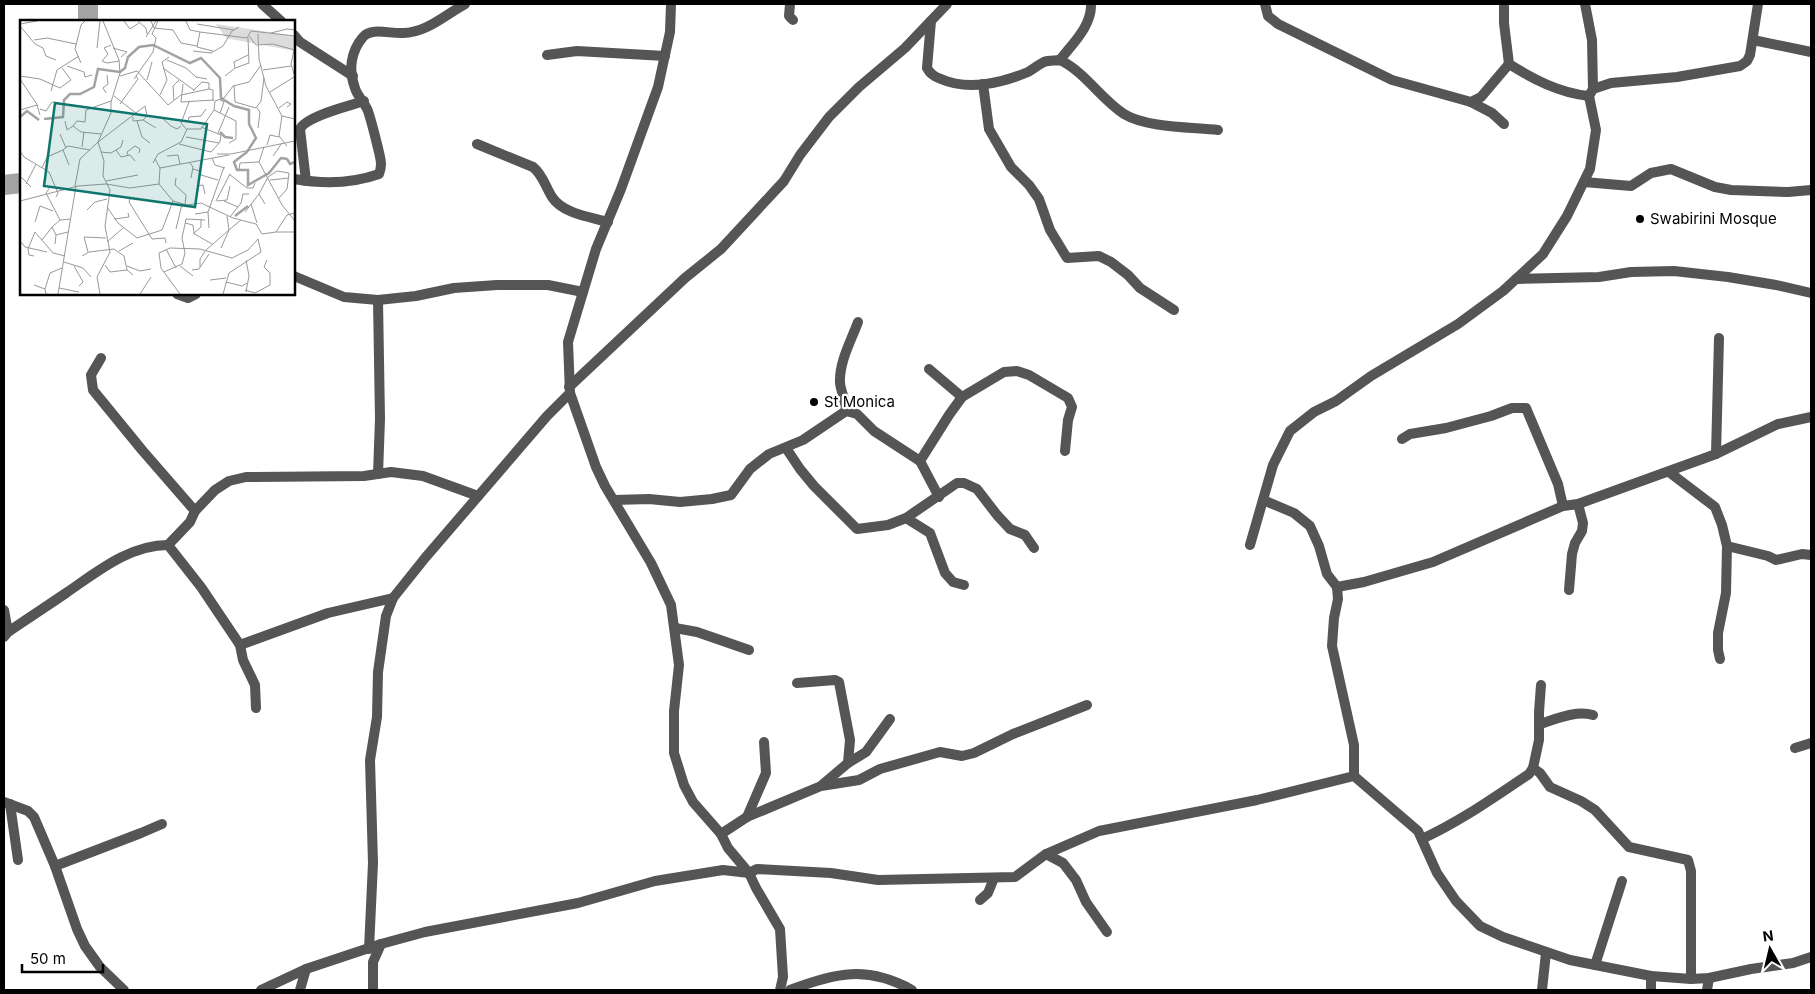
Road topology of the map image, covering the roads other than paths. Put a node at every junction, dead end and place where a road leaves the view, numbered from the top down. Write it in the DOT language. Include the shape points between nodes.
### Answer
graph roads {
  1 [pos="262,4"];
  2 [pos="465,4"];
  3 [pos="671,4"];
  4 [pos="790,4"];
  5 [pos="947,4"];
  6 [pos="1091,4"];
  7 [pos="1265,4"];
  8 [pos="1504,4"];
  9 [pos="1585,4"];
  10 [pos="1758,4"];
  11 [pos="280,20"];
  12 [pos="793,20"];
  13 [pos="931,20"];
  14 [pos="295,36"];
  15 [pos="1753,40"];
  16 [pos="1811,52"];
  17 [pos="547,55"];
  18 [pos="665,56"];
  19 [pos="1060,60"];
  20 [pos="1508,64"];
  21 [pos="353,76"];
  22 [pos="983,84"];
  23 [pos="1591,93"];
  24 [pos="364,101"];
  25 [pos="1471,102"];
  26 [pos="1504,124"];
  27 [pos="1218,130"];
  28 [pos="477,144"];
  29 [pos="295,179"];
  30 [pos="306,181"];
  31 [pos="1584,182"];
  32 [pos="1811,190"];
  33 [pos="608,222"];
  34 [pos="295,276"];
  35 [pos="1516,279"];
  36 [pos="583,292"];
  37 [pos="1811,293"];
  38 [pos="180,295"];
  39 [pos="194,295"];
  40 [pos="378,300"];
  41 [pos="1174,310"];
  42 [pos="858,322"];
  43 [pos="1719,338"];
  44 [pos="101,358"];
  45 [pos="929,369"];
  46 [pos="569,390"];
  47 [pos="962,397"];
  48 [pos="846,410"];
  49 [pos="1811,417"];
  50 [pos="1402,439"];
  51 [pos="786,448"];
  52 [pos="1065,451"];
  53 [pos="1716,454"];
  54 [pos="920,462"];
  55 [pos="1669,472"];
  56 [pos="378,474"];
  57 [pos="478,496"];
  58 [pos="939,497"];
  59 [pos="614,500"];
  60 [pos="1263,500"];
  61 [pos="1578,504"];
  62 [pos="1563,506"];
  63 [pos="195,511"];
  64 [pos="906,518"];
  65 [pos="168,545"];
  66 [pos="1250,545"];
  67 [pos="1727,546"];
  68 [pos="1034,548"];
  69 [pos="1811,555"];
  70 [pos="964,585"];
  71 [pos="1337,587"];
  72 [pos="1569,590"];
  73 [pos="392,598"];
  74 [pos="4,610"];
  75 [pos="675,628"];
  76 [pos="6,634"];
  77 [pos="240,645"];
  78 [pos="749,650"];
  79 [pos="1720,659"];
  80 [pos="797,683"];
  81 [pos="1541,685"];
  82 [pos="1087,705"];
  83 [pos="256,708"];
  84 [pos="1593,715"];
  85 [pos="890,719"];
  86 [pos="1540,724"];
  87 [pos="764,742"];
  88 [pos="1811,744"];
  89 [pos="1795,748"];
  90 [pos="848,764"];
  91 [pos="1533,768"];
  92 [pos="1354,776"];
  93 [pos="821,786"];
  94 [pos="7,803"];
  95 [pos="747,817"];
  96 [pos="162,824"];
  97 [pos="721,834"];
  98 [pos="1422,839"];
  99 [pos="1046,854"];
  100 [pos="18,860"];
  101 [pos="55,866"];
  102 [pos="749,873"];
  103 [pos="994,878"];
  104 [pos="1622,881"];
  105 [pos="980,900"];
  106 [pos="1107,932"];
  107 [pos="381,944"];
  108 [pos="369,949"];
  109 [pos="1546,953"];
  110 [pos="1811,957"];
  111 [pos="1595,965"];
  112 [pos="306,969"];
  113 [pos="1651,976"];
  114 [pos="1709,978"];
  115 [pos="1691,979"];
  116 [pos="124,990"];
  117 [pos="261,990"];
  118 [pos="300,990"];
  119 [pos="374,990"];
  120 [pos="780,990"];
  121 [pos="790,990"];
  122 [pos="912,990"];
  123 [pos="1542,990"];
  124 [pos="1651,990"];
  125 [pos="1706,990"];
  1 -- 11 [label="street"];
  2 -- 21 [label="street" via="416,32 366,34 356,45 351,60"];
  3 -- 18 [label="street"];
  4 -- 12 [label="street" via="789,16"];
  5 -- 13 [label="street"];
  6 -- 19 [label="street" via="1089,20"];
  7 -- 25 [label="street" via="1268,16 1278,24 1373,72"];
  8 -- 20 [label="street"];
  9 -- 23 [label="street" via="1592,40"];
  10 -- 15 [label="street"];
  13 -- 22 [label="street" via="926,62 929,73 954,84"];
  13 -- 46 [label="street" via="905,48 834,111 784,181 721,249 685,278"];
  14 -- 21 [label="street"];
  15 -- 16 [label="street"];
  15 -- 23 [label="street" via="1747,61 1740,66 1676,78 1611,83"];
  17 -- 18 [label="street" via="578,52"];
  18 -- 33 [label="street" via="658,87"];
  19 -- 22 [label="street" via="1045,62 1016,76"];
  19 -- 27 [label="street" via="1132,118 1145,123"];
  20 -- 23 [label="street" via="1536,81 1581,95"];
  20 -- 25 [label="street" via="1481,97"];
  21 -- 24 [label="street" via="355,89"];
  22 -- 41 [label="street" via="990,129 1011,167 1039,198 1050,230 1067,258 1099,256 1128,275 1153,298"];
  23 -- 31 [label="street" via="1596,130 1590,169"];
  24 -- 30 [label="street" via="302,125"];
  24 -- 30 [label="street" via="381,163 379,174 346,183"];
  25 -- 26 [label="street"];
  28 -- 33 [label="street" via="533,167 560,206"];
  29 -- 30 [label="street"];
  31 -- 32 [label="street" via="1631,186 1671,168 1715,187 1731,190"];
  31 -- 35 [label="street" via="1543,254"];
  33 -- 36 [label="street"];
  34 -- 40 [label="street" via="344,297"];
  35 -- 37 [label="street" via="1599,278 1630,272 1674,271 1728,277"];
  35 -- 60 [label="street" via="1458,324 1314,412 1290,431 1273,465"];
  36 -- 40 [label="street" via="548,285 497,285"];
  36 -- 46 [label="street" via="568,342"];
  38 -- 39 [label="street" via="188,298"];
  40 -- 56 [label="street"];
  42 -- 48 [label="street" via="842,364 840,384"];
  43 -- 53 [label="street"];
  44 -- 63 [label="street" via="92,374 92,390"];
  45 -- 47 [label="street"];
  46 -- 57 [label="street"];
  46 -- 59 [label="street" via="596,467"];
  47 -- 52 [label="street" via="1004,372 1017,371 1029,375 1068,398 1072,407"];
  47 -- 54 [label="street"];
  48 -- 51 [label="street"];
  48 -- 54 [label="street" via="857,414 874,431"];
  49 -- 53 [label="street" via="1778,424"];
  50 -- 62 [label="street" via="1410,434 1446,428 1512,408 1526,408 1558,484"];
  51 -- 59 [label="street" via="769,454 750,468 731,494 680,502"];
  51 -- 64 [label="street" via="814,486 857,529 888,525"];
  53 -- 55 [label="street"];
  54 -- 58 [label="street"];
  55 -- 61 [label="street"];
  55 -- 67 [label="street" via="1715,507"];
  56 -- 57 [label="street" via="392,472 423,476"];
  56 -- 63 [label="street" via="246,477 222,485"];
  57 -- 73 [label="street"];
  58 -- 64 [label="street"];
  58 -- 68 [label="street" via="957,483 977,489 1010,529 1025,535"];
  59 -- 75 [label="street" via="663,587"];
  60 -- 66 [label="street"];
  60 -- 71 [label="street" via="1294,513 1310,526 1327,574"];
  61 -- 62 [label="street"];
  61 -- 72 [label="street" via="1583,523 1572,554"];
  62 -- 71 [label="street" via="1433,562"];
  63 -- 65 [label="street" via="190,522"];
  64 -- 70 [label="street" via="930,533 945,573 953,582"];
  65 -- 76 [label="street" via="142,549 105,566"];
  65 -- 77 [label="street"];
  67 -- 69 [label="street" via="1776,560"];
  67 -- 79 [label="street" via="1726,593 1718,634"];
  71 -- 92 [label="street" via="1332,646 1354,745"];
  73 -- 77 [label="street" via="328,613"];
  73 -- 108 [label="street" via="379,662 370,760 373,863"];
  74 -- 76 [label="street"];
  75 -- 78 [label="street"];
  75 -- 97 [label="street" via="679,665 674,753 684,785"];
  77 -- 83 [label="street" via="254,685"];
  80 -- 90 [label="street" via="839,682 850,740"];
  81 -- 86 [label="street"];
  82 -- 93 [label="street" via="974,753 962,756 940,752 880,769 859,780"];
  84 -- 86 [label="street" via="1570,715"];
  85 -- 90 [label="street" via="866,752"];
  86 -- 91 [label="street"];
  87 -- 95 [label="street" via="766,773"];
  88 -- 89 [label="street"];
  90 -- 93 [label="street"];
  91 -- 98 [label="street" via="1482,807"];
  91 -- 115 [label="street" via="1550,788 1595,810 1629,847 1688,860"];
  92 -- 98 [label="street" via="1418,831"];
  92 -- 99 [label="street" via="1257,800 1098,831"];
  93 -- 95 [label="street"];
  94 -- 100 [label="street"];
  94 -- 101 [label="street" via="34,817"];
  95 -- 97 [label="street"];
  96 -- 101 [label="street"];
  97 -- 102 [label="street"];
  98 -- 109 [label="street" via="1437,872 1456,901 1480,926"];
  99 -- 103 [label="street" via="1015,877"];
  99 -- 106 [label="street" via="1063,863"];
  101 -- 116 [label="street" via="88,952"];
  102 -- 103 [label="street" via="757,869 781,870 878,880"];
  102 -- 107 [label="street" via="723,870 655,881 578,903 425,932"];
  102 -- 120 [label="street" via="780,930 783,976"];
  103 -- 105 [label="street" via="988,893"];
  104 -- 111 [label="street"];
  107 -- 108 [label="street"];
  107 -- 119 [label="street" via="373,962"];
  108 -- 112 [label="street"];
  109 -- 111 [label="street"];
  109 -- 123 [label="street"];
  110 -- 114 [label="street" via="1793,964"];
  111 -- 113 [label="street"];
  112 -- 117 [label="street"];
  112 -- 118 [label="street"];
  113 -- 115 [label="street"];
  113 -- 124 [label="street"];
  114 -- 115 [label="street"];
  114 -- 125 [label="street"];
  121 -- 122 [label="street" via="833,975 862,973 900,983"];
}
